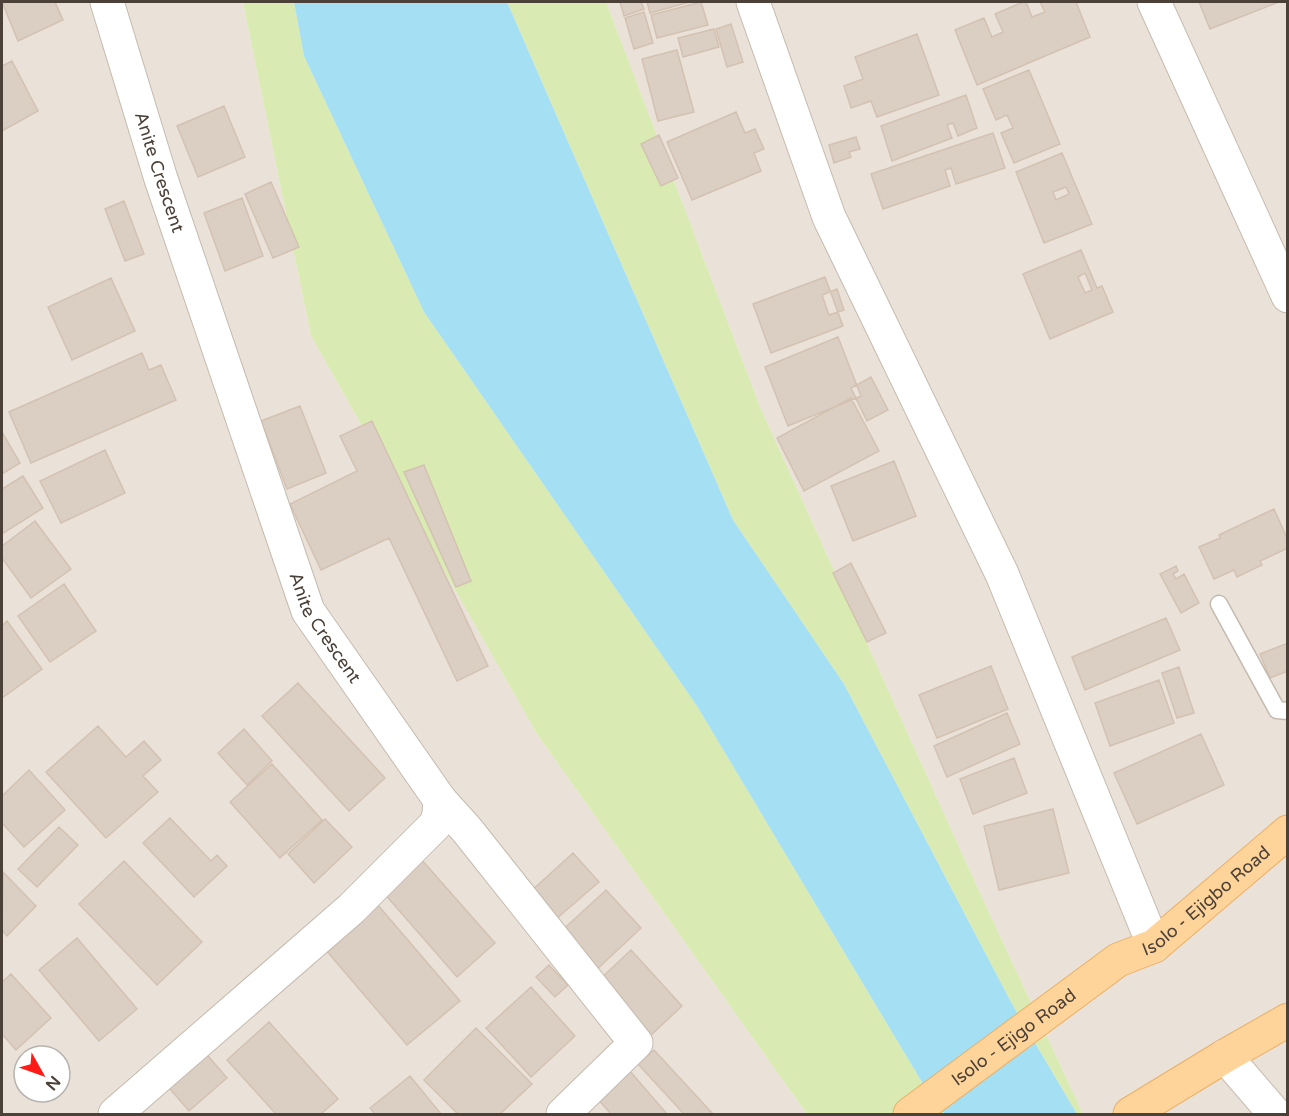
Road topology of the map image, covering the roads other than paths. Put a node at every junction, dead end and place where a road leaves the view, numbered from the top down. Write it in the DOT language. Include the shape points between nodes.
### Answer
graph roads {
  1 [pos="107,2"];
  2 [pos="753,2"];
  3 [pos="1154,2"];
  4 [pos="1287,296"];
  5 [pos="1219,604"];
  6 [pos="1287,711"];
  7 [pos="440,800"];
  8 [pos="1287,832"];
  9 [pos="1154,946"];
  10 [pos="1118,960"];
  11 [pos="1287,1020"];
  12 [pos="1225,1056"];
  13 [pos="115,1114"];
  14 [pos="563,1114"];
  15 [pos="910,1114"];
  16 [pos="1130,1114"];
  17 [pos="1275,1114"];
  1 -- 7 [label="street, Anite Crescent" via="160,179 308,611"];
  2 -- 9 [label="street" via="830,217 1002,574"];
  3 -- 4 [label="street"];
  5 -- 6 [label="lane" via="1277,710"];
  7 -- 13 [label="street" via="436,824 351,909"];
  7 -- 14 [label="street, Anite Crescent" via="636,1043"];
  8 -- 9 [label="main road, Isolo - Ejigbo Road"];
  9 -- 10 [label="main road, Isolo - Ejigbo Road"];
  10 -- 15 [label="main road, Isolo - Ejigo Road"];
  11 -- 12 [label="main road"];
  12 -- 16 [label="main road"];
  12 -- 17 [label="street"];
}
